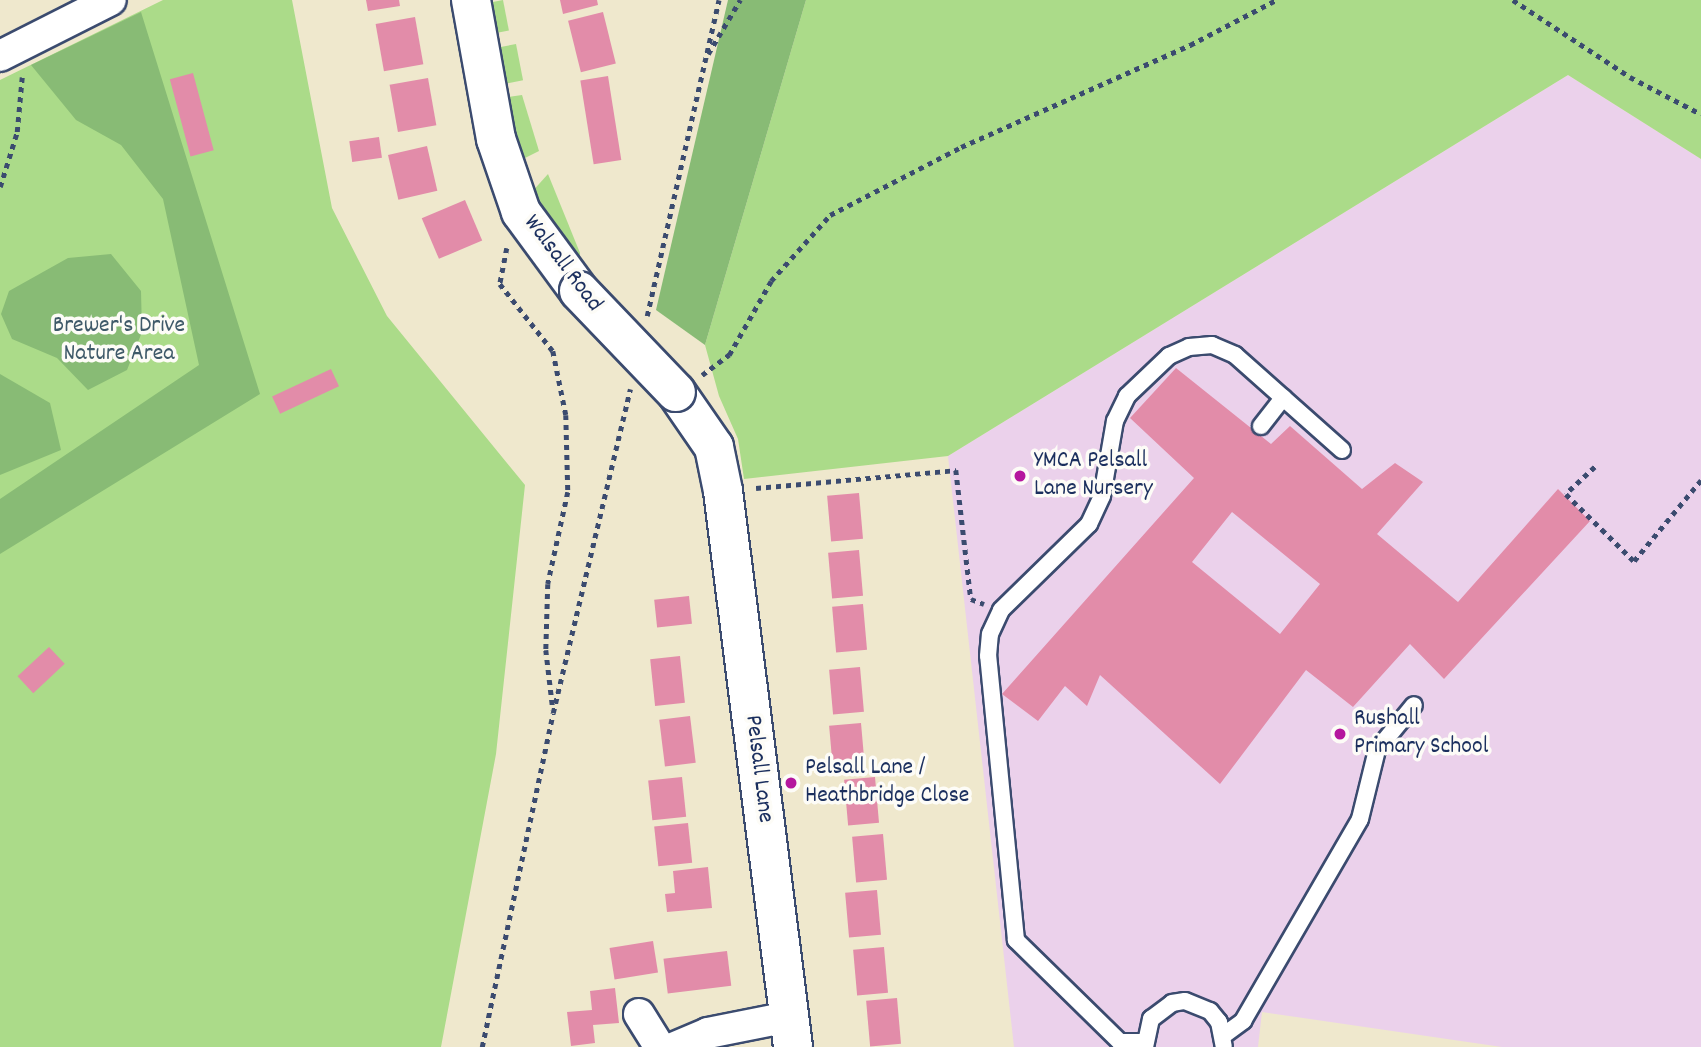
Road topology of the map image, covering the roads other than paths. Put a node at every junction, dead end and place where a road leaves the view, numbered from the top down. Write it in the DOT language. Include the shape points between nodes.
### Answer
graph roads {
  1 [pos="111,0"];
  2 [pos="471,0"];
  3 [pos="9,52"];
  4 [pos="1283,398"];
  5 [pos="1261,426"];
  6 [pos="1342,450"];
  7 [pos="723,491"];
  8 [pos="1414,705"];
  9 [pos="639,1014"];
  10 [pos="791,1032"];
  11 [pos="1224,1041"];
  12 [pos="1144,1044"];
  13 [pos="660,1047"];
  14 [pos="675,1047"];
  1 -- 3 [label="street"];
  2 -- 7 [label="main road, Walsall Road, bridge" via="496,139 521,212 579,291 677,393 714,447"];
  4 -- 5 [label="lane"];
  4 -- 6 [label="lane"];
  4 -- 12 [label="lane" via="1235,355 1212,345 1189,347 1169,356 1127,396 1115,421 1102,496 1088,524 1001,610 990,634 988,656 1016,940 1121,1042"];
  7 -- 10 [label="main road, Pelsall Lane"];
  8 -- 11 [label="lane" via="1377,750 1364,810 1353,831 1243,1021"];
  9 -- 13 [label="street"];
  10 -- 14 [label="street" via="708,1032"];
  11 -- 12 [label="lane" via="1210,1011 1185,1002 1160,1009 1151,1018"];
}
